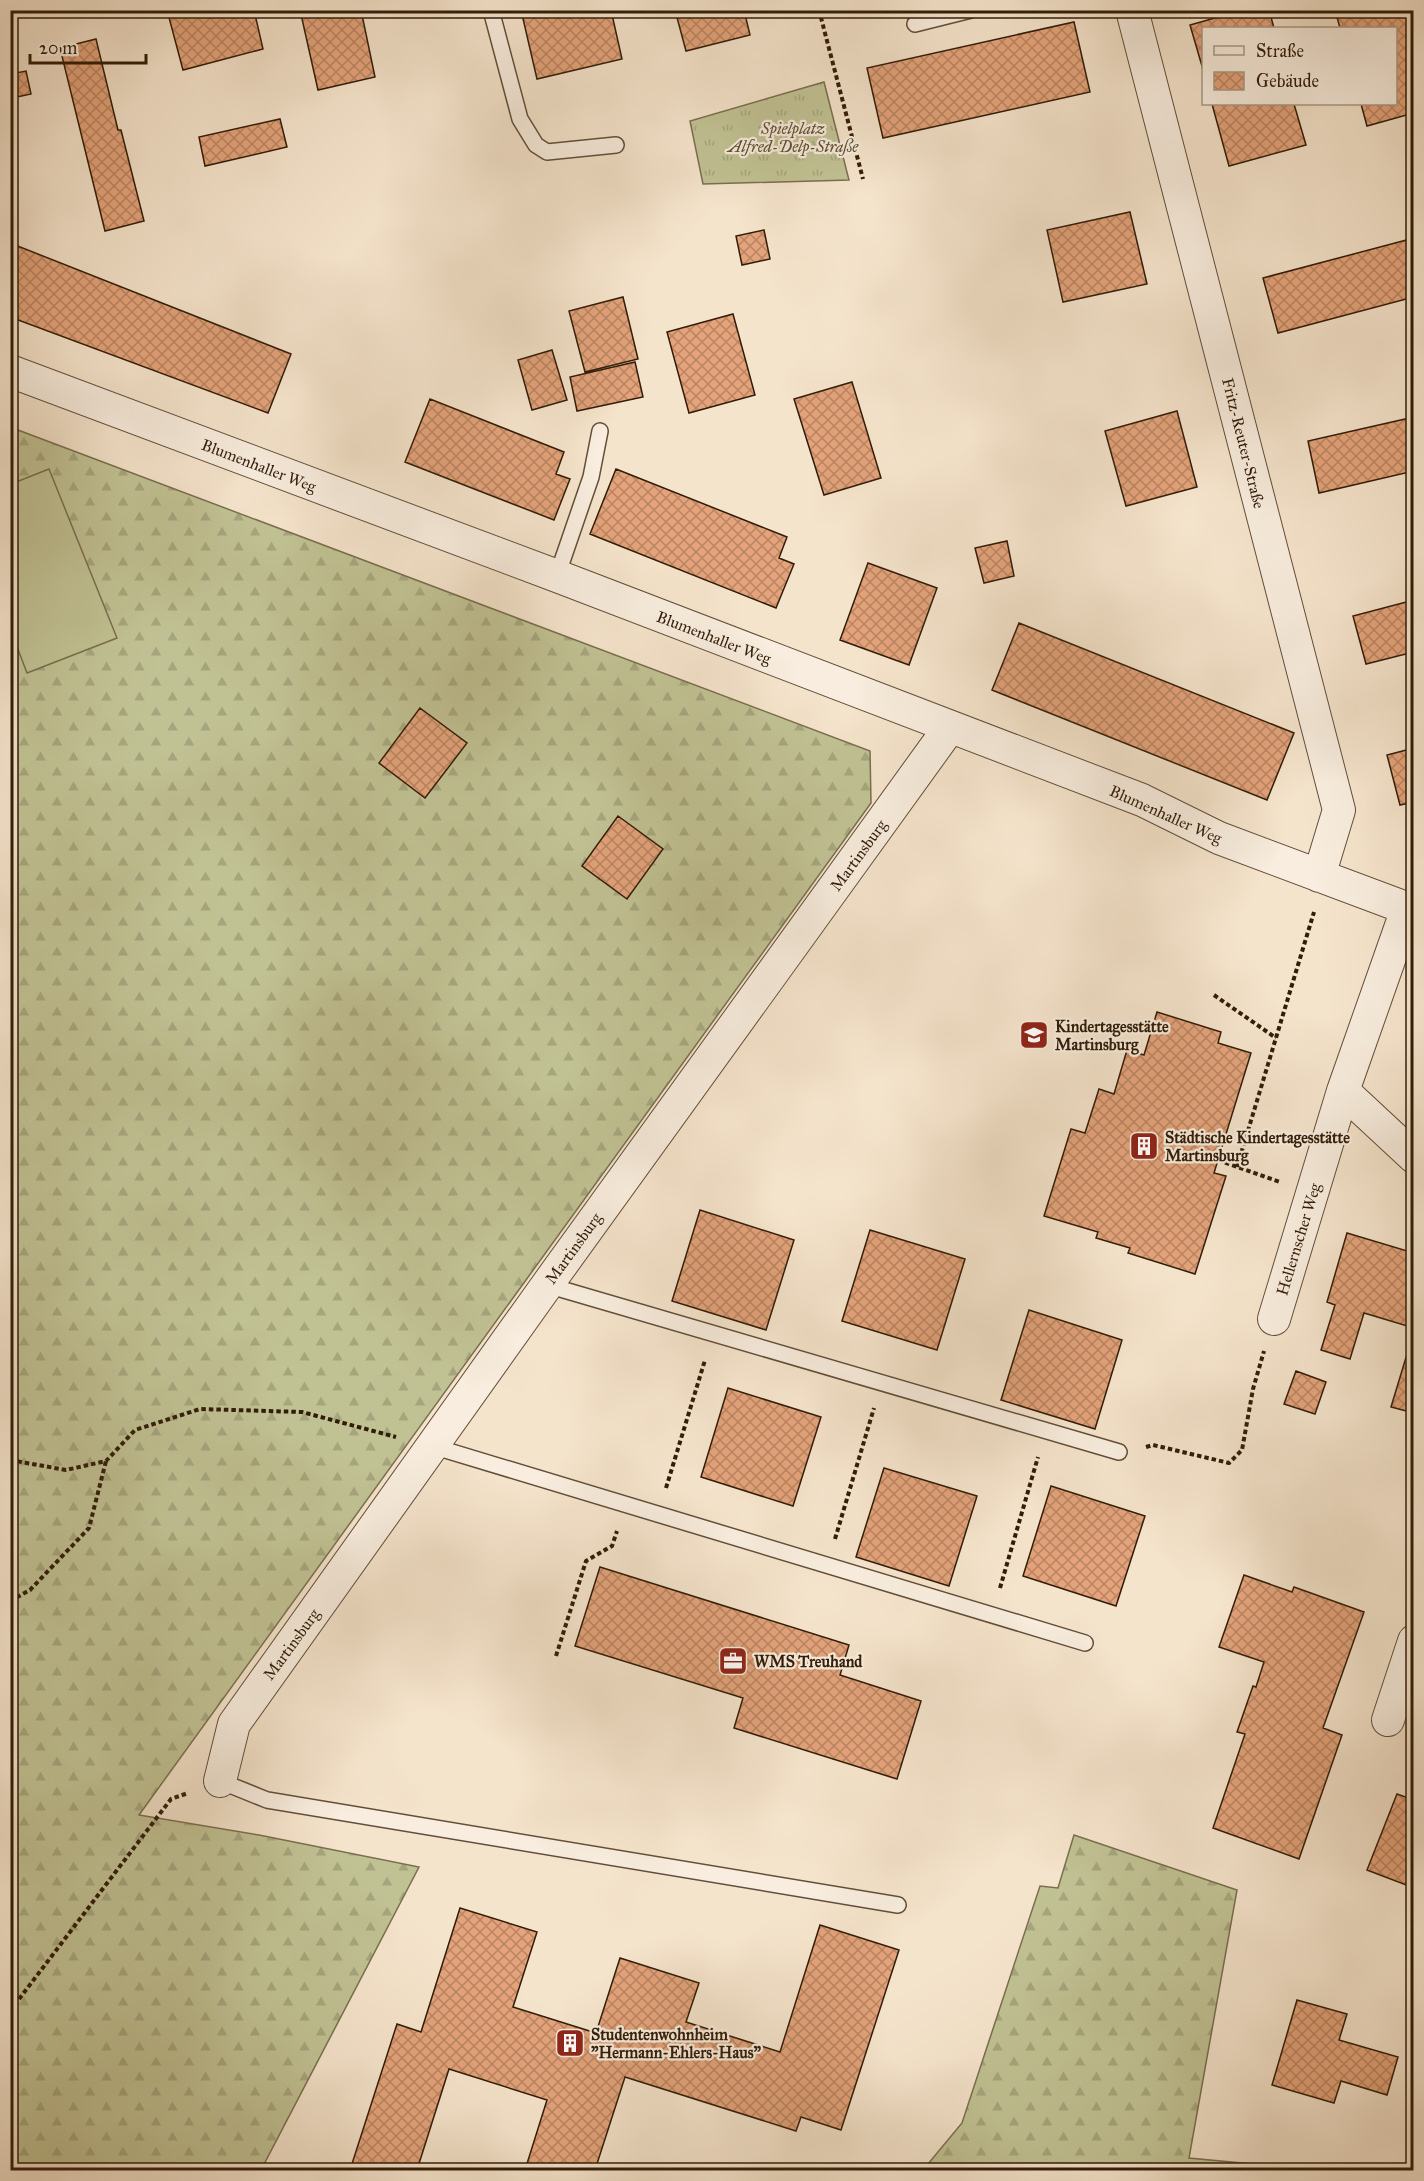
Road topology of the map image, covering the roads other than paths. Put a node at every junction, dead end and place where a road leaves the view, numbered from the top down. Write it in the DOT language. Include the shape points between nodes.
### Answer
graph roads {
  1 [pos="491,10"];
  2 [pos="971,10"];
  3 [pos="1133,11"];
  4 [pos="915,24"];
  5 [pos="616,145"];
  6 [pos="10,371"];
  7 [pos="600,431"];
  8 [pos="557,576"];
  9 [pos="950,727"];
  10 [pos="1319,876"];
  11 [pos="1410,910"];
  12 [pos="1343,1091"];
  13 [pos="1413,1157"];
  14 [pos="547,1285"];
  15 [pos="1274,1319"];
  16 [pos="432,1446"];
  17 [pos="1119,1452"];
  18 [pos="1413,1641"];
  19 [pos="1085,1643"];
  20 [pos="1388,1720"];
  21 [pos="220,1781"];
  22 [pos="898,1905"];
  1 -- 5 [label="lane" via="520,119 536,145 548,152"];
  2 -- 4 [label="lane"];
  3 -- 10 [label="street, Fritz-Reuter-Straße" via="1339,810"];
  6 -- 8 [label="street, Blumenhaller Weg"];
  7 -- 8 [label="lane" via="591,477"];
  8 -- 9 [label="street, Blumenhaller Weg"];
  9 -- 10 [label="street, Blumenhaller Weg" via="1142,800 1219,838"];
  9 -- 14 [label="street, Martinsburg"];
  10 -- 11 [label="street, Blumenhaller Weg"];
  11 -- 12 [label="street, Hellernscher Weg"];
  12 -- 13 [label="street"];
  12 -- 15 [label="street, Hellernscher Weg"];
  14 -- 16 [label="street, Martinsburg"];
  14 -- 17 [label="lane"];
  16 -- 19 [label="lane"];
  16 -- 21 [label="street, Martinsburg" via="234,1724"];
  18 -- 20 [label="street"];
  21 -- 22 [label="lane" via="267,1800"];
}
